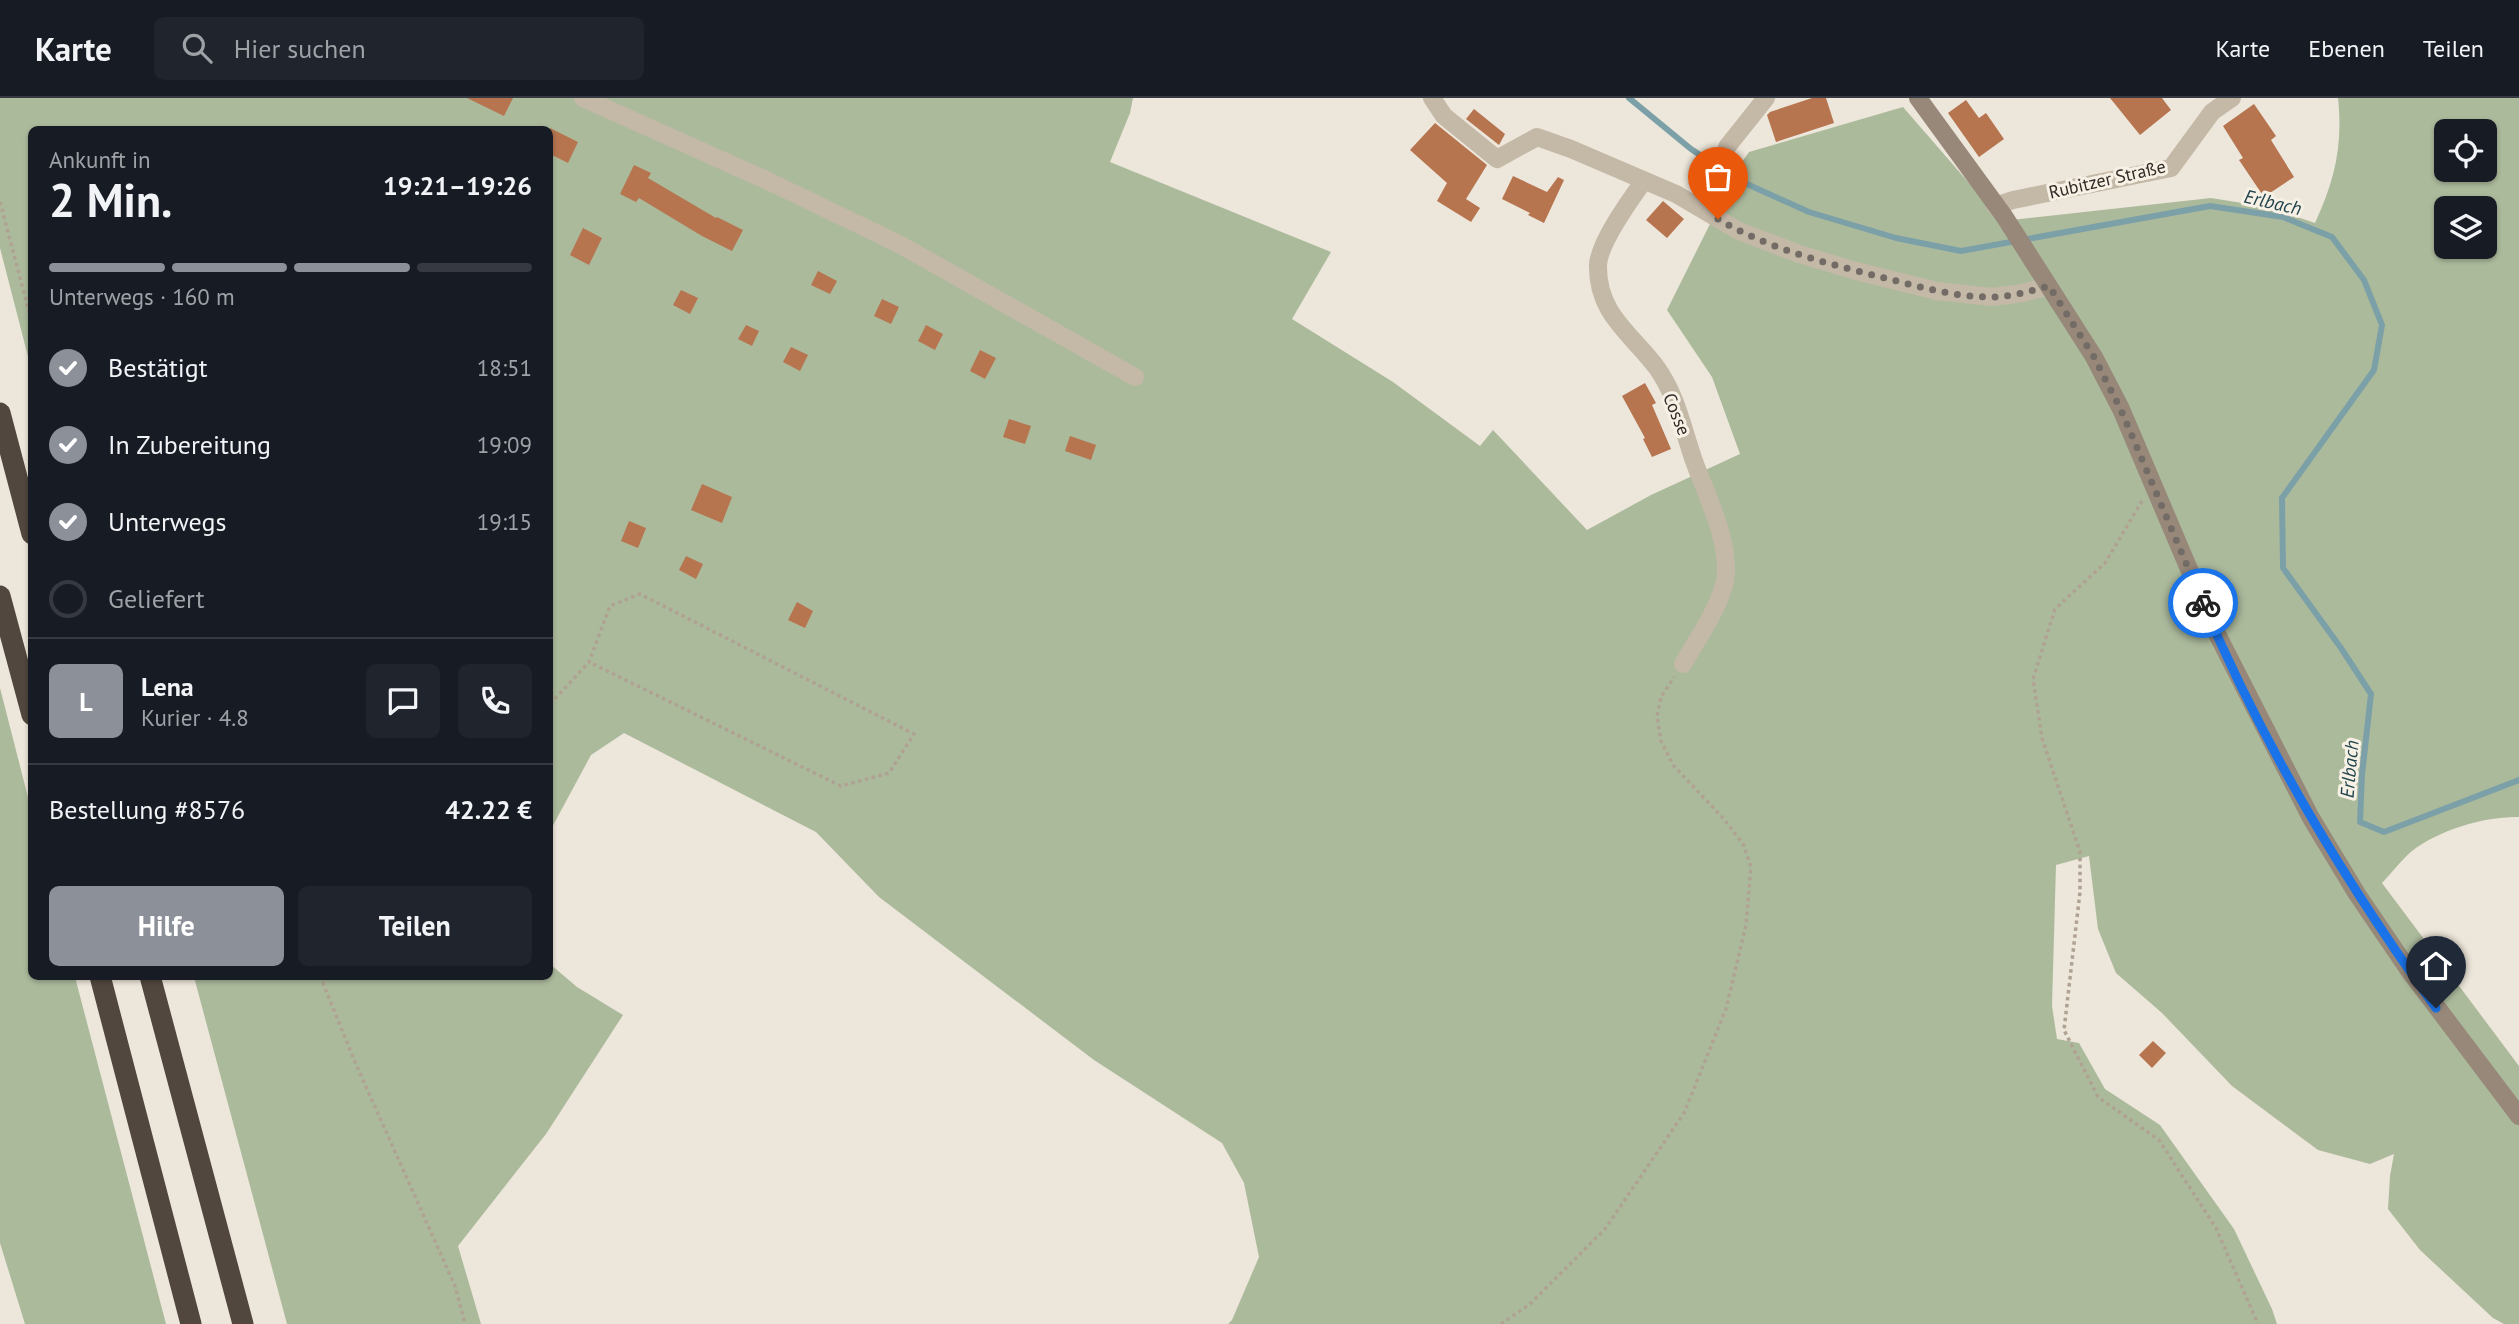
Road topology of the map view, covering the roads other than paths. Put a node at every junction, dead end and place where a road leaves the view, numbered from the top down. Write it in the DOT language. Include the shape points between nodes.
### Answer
graph roads {
  1 [pos="583,98"];
  2 [pos="1432,98"];
  3 [pos="1766,98"];
  4 [pos="1918,98"];
  5 [pos="2232,98"];
  6 [pos="1727,147"];
  7 [pos="1643,181"];
  8 [pos="2000,211"];
  9 [pos="2049,286"];
  10 [pos="1135,377"];
  11 [pos="0,413"];
  12 [pos="28,519"];
  13 [pos="0,596"];
  14 [pos="1683,664"];
  15 [pos="28,700"];
  16 [pos="101,980"];
  17 [pos="151,980"];
  18 [pos="2519,1116"];
  19 [pos="191,1324"];
  20 [pos="243,1324"];
  1 -- 10 [label="street" via="899,244"];
  2 -- 7 [label="street" via="1444,116 1497,159 1537,137"];
  3 -- 6 [label="street"];
  4 -- 8 [label="main road"];
  5 -- 8 [label="street, Rubitzer Straße" via="2212,112 2171,169 2013,200"];
  7 -- 9 [label="street" via="1676,194 1739,231 1870,275 1937,291 1992,297"];
  7 -- 14 [label="street, Cosse" via="1598,262 1601,291 1612,317 1658,369 1683,421 1721,538 1726,575 1715,607"];
  8 -- 9 [label="main road"];
  9 -- 18 [label="main road" via="2121,410 2214,628 2311,818 2408,969"];
  11 -- 12 [label="highway"];
  13 -- 15 [label="highway"];
  16 -- 19 [label="highway"];
  17 -- 20 [label="highway"];
}
